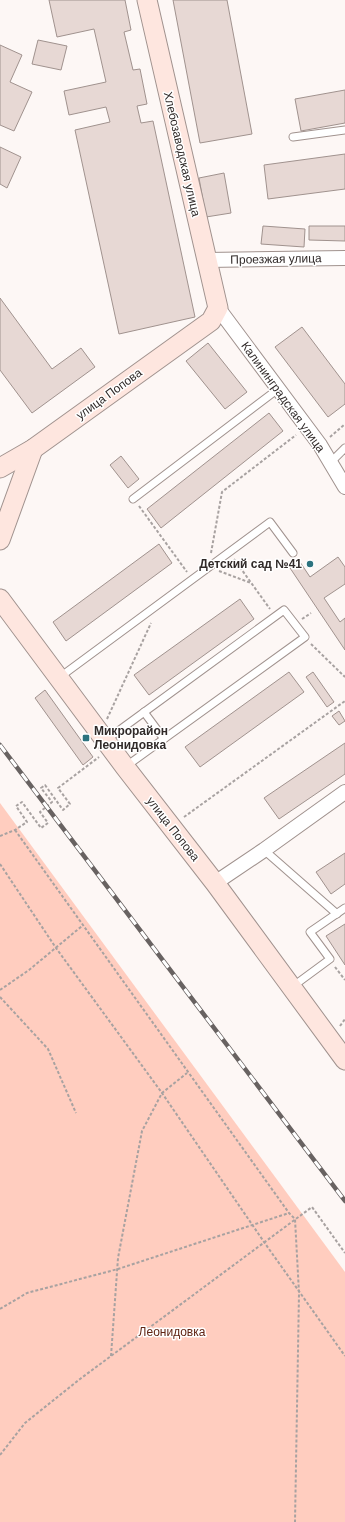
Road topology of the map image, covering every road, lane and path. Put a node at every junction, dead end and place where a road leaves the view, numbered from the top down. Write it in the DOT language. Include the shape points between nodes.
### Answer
graph roads {
  1 [pos="147,0"];
  2 [pos="345,130"];
  3 [pos="293,137"];
  4 [pos="345,258"];
  5 [pos="207,260"];
  6 [pos="218,308"];
  7 [pos="278,389"];
  8 [pos="345,424"];
  9 [pos="306,427"];
  10 [pos="320,445"];
  11 [pos="345,448"];
  12 [pos="33,449"];
  13 [pos="330,463"];
  14 [pos="0,468"];
  15 [pos="0,480"];
  16 [pos="345,487"];
  17 [pos="16,492"];
  18 [pos="133,499"];
  19 [pos="0,540"];
  20 [pos="229,552"];
  21 [pos="293,553"];
  22 [pos="209,567"];
  23 [pos="192,579"];
  24 [pos="251,583"];
  25 [pos="0,599"];
  26 [pos="159,603"];
  27 [pos="276,616"];
  28 [pos="304,637"];
  29 [pos="345,677"];
  30 [pos="58,678"];
  31 [pos="345,701"];
  32 [pos="144,712"];
  33 [pos="164,739"];
  34 [pos="103,740"];
  35 [pos="125,768"];
  36 [pos="345,792"];
  37 [pos="181,819"];
  38 [pos="14,830"];
  39 [pos="0,836"];
  40 [pos="264,850"];
  41 [pos="0,864"];
  42 [pos="215,883"];
  43 [pos="345,908"];
  44 [pos="337,914"];
  45 [pos="82,926"];
  46 [pos="56,948"];
  47 [pos="330,959"];
  48 [pos="345,980"];
  49 [pos="292,987"];
  50 [pos="0,990"];
  51 [pos="0,997"];
  52 [pos="345,1019"];
  53 [pos="338,1028"];
  54 [pos="345,1060"];
  55 [pos="187,1073"];
  56 [pos="162,1093"];
  57 [pos="76,1113"];
  58 [pos="289,1213"];
  59 [pos="295,1219"];
  60 [pos="251,1224"];
  61 [pos="264,1242"];
  62 [pos="345,1253"];
  63 [pos="118,1269"];
  64 [pos="299,1293"];
  65 [pos="0,1309"];
  66 [pos="111,1356"];
  67 [pos="345,1356"];
  68 [pos="0,1455"];
  69 [pos="295,1522"];
  1 -- 5 [label="street, Хлебозаводская улица"];
  2 -- 3 [label="lane"];
  4 -- 5 [label="street, Проезжая улица"];
  5 -- 6 [label="street, Хлебозаводская улица"];
  6 -- 7 [label="street, Калининградская улица"];
  6 -- 12 [label="street, улица Попова" via="211,321"];
  7 -- 9 [label="street, Калининградская улица"];
  7 -- 18 [label="lane"];
  8 -- 10 [label="path"];
  9 -- 10 [label="street, Калининградская улица"];
  9 -- 22 [label="path" via="222,492"];
  10 -- 13 [label="street, Калининградская улица"];
  11 -- 13 [label="lane"];
  12 -- 14 [label="street, улица Попова"];
  12 -- 17 [label="street"];
  13 -- 16 [label="street, Калининградская улица"];
  15 -- 17 [label="street" via="8,483"];
  17 -- 19 [label="street"];
  18 -- 23 [label="path"];
  20 -- 21 [label="lane" via="270,522"];
  20 -- 22 [label="lane"];
  20 -- 24 [label="path"];
  22 -- 23 [label="lane"];
  22 -- 24 [label="path"];
  23 -- 26 [label="lane"];
  24 -- 27 [label="path"];
  25 -- 30 [label="street, улица Попова"];
  26 -- 30 [label="lane"];
  26 -- 34 [label="path"];
  27 -- 28 [label="lane" via="284,610"];
  27 -- 32 [label="lane"];
  28 -- 29 [label="path"];
  28 -- 33 [label="lane"];
  30 -- 34 [label="street, улица Попова"];
  31 -- 37 [label="path"];
  32 -- 33 [label="lane"];
  32 -- 34 [label="lane"];
  33 -- 35 [label="lane"];
  34 -- 35 [label="street, улица Попова"];
  34 -- 38 [label="path" via="58,788 70,804 63,810 45,785 41,788 52,802 40,812 48,823 41,828 22,802 16,806 27,822"];
  35 -- 42 [label="street, улица Попова"];
  36 -- 40 [label="street"];
  38 -- 39 [label="path"];
  38 -- 45 [label="path"];
  40 -- 42 [label="street"];
  40 -- 44 [label="lane"];
  41 -- 46 [label="path"];
  42 -- 49 [label="street, улица Попова"];
  43 -- 44 [label="lane"];
  44 -- 47 [label="lane" via="310,932"];
  45 -- 46 [label="path"];
  45 -- 55 [label="path"];
  46 -- 50 [label="path"];
  46 -- 56 [label="path"];
  47 -- 48 [label="path"];
  47 -- 49 [label="lane"];
  49 -- 54 [label="street, улица Попова"];
  51 -- 57 [label="path" via="48,1049"];
  52 -- 53 [label="path"];
  55 -- 56 [label="path"];
  55 -- 58 [label="path"];
  56 -- 60 [label="path"];
  56 -- 63 [label="path" via="142,1131"];
  58 -- 59 [label="path"];
  58 -- 60 [label="path"];
  59 -- 61 [label="path"];
  59 -- 62 [label="path" via="312,1207"];
  59 -- 64 [label="path"];
  60 -- 61 [label="path"];
  60 -- 63 [label="path"];
  61 -- 64 [label="path"];
  61 -- 66 [label="path"];
  63 -- 65 [label="path" via="27,1293"];
  63 -- 66 [label="path"];
  64 -- 67 [label="path"];
  64 -- 69 [label="path"];
  66 -- 68 [label="path" via="25,1423"];
}
